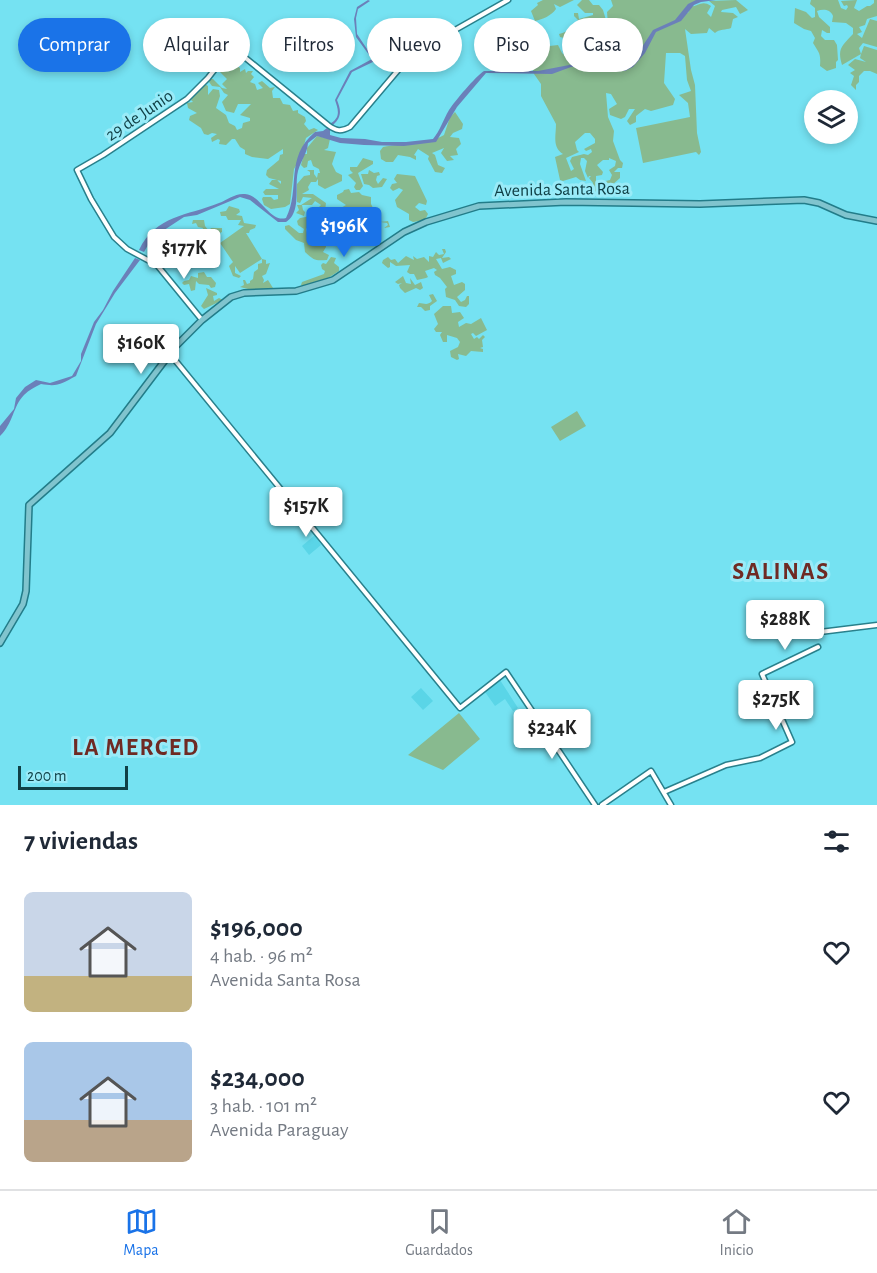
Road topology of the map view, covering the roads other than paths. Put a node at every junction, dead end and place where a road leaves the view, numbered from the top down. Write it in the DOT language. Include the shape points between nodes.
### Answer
graph roads {
  1 [pos="508,0"];
  2 [pos="877,221"];
  3 [pos="202,320"];
  4 [pos="170,353"];
  5 [pos="877,625"];
  6 [pos="812,633"];
  7 [pos="0,643"];
  8 [pos="818,647"];
  9 [pos="664,792"];
  10 [pos="596,805"];
  11 [pos="602,805"];
  12 [pos="671,805"];
  1 -- 3 [label="street, 29 de Junio" via="405,62 345,130 334,130 232,47 187,99 77,170 114,237 157,265"];
  2 -- 3 [label="main road, Avenida Santa Rosa" via="804,200 479,206 404,232 333,280 296,291 237,295"];
  3 -- 4 [label="main road, Avenida Santa Rosa"];
  4 -- 7 [label="main road, Avenida Santa Rosa" via="110,433 29,506 26,591 23,604"];
  4 -- 10 [label="street" via="460,708 506,672"];
  5 -- 6 [label="street"];
  8 -- 9 [label="street" via="762,674 792,742 760,758 726,765"];
  9 -- 11 [label="street" via="651,771"];
  9 -- 12 [label="street"];
}
